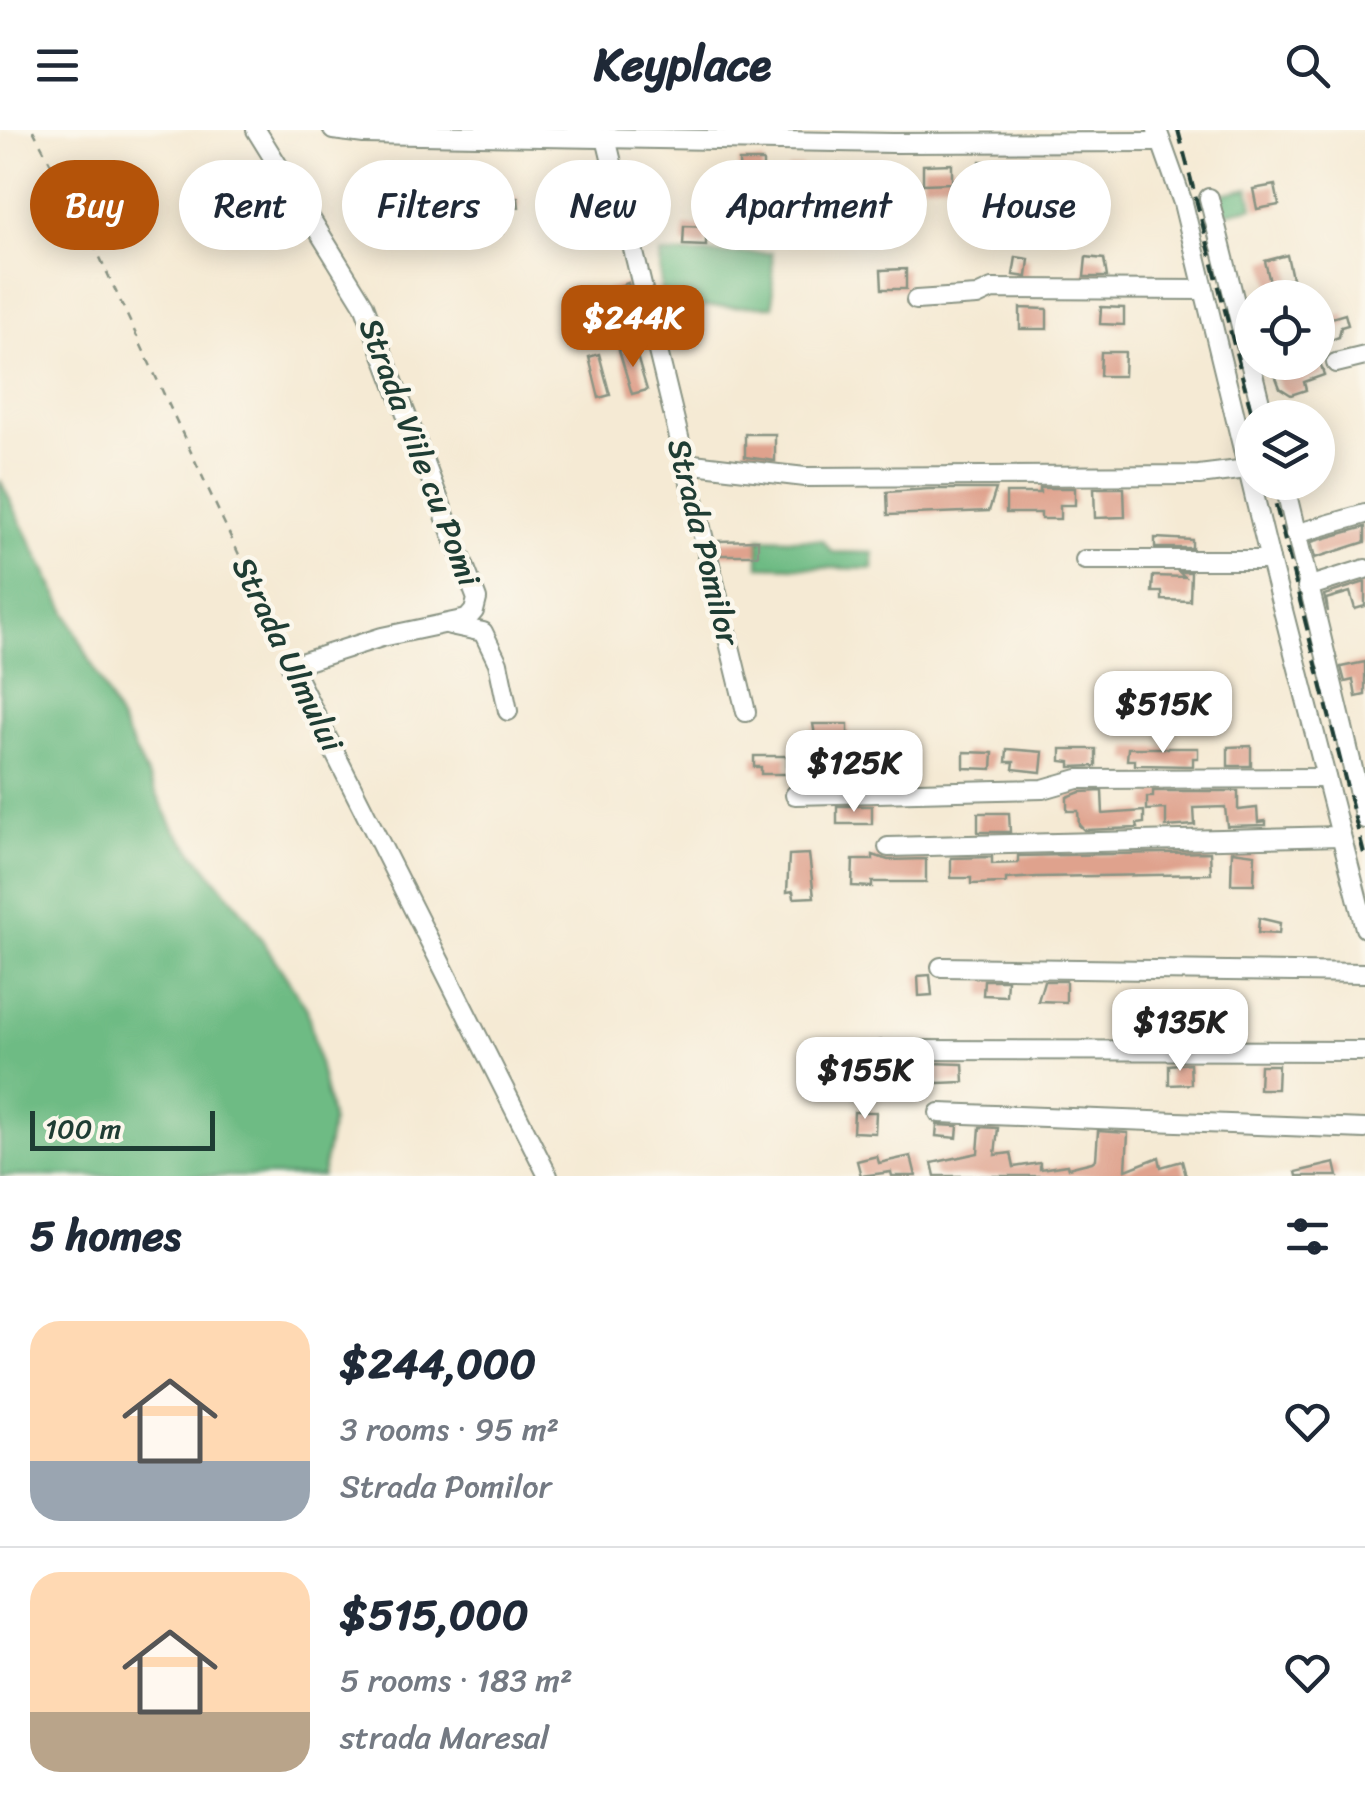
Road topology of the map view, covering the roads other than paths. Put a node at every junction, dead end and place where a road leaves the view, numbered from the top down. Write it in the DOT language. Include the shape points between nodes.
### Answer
graph roads {
  1 [pos="256,130"];
  2 [pos="333,130"];
  3 [pos="357,132"];
  4 [pos="848,136"];
  5 [pos="1159,136"];
  6 [pos="606,138"];
  7 [pos="1209,198"];
  8 [pos="1204,290"];
  9 [pos="916,300"];
  10 [pos="1365,356"];
  11 [pos="1336,363"];
  12 [pos="1260,400"];
  13 [pos="1235,419"];
  14 [pos="685,462"];
  15 [pos="1235,470"];
  16 [pos="1255,500"];
  17 [pos="1287,500"];
  18 [pos="1365,514"];
  19 [pos="1294,534"];
  20 [pos="1086,560"];
  21 [pos="1270,560"];
  22 [pos="1365,569"];
  23 [pos="1307,586"];
  24 [pos="476,602"];
  25 [pos="445,624"];
  26 [pos="484,632"];
  27 [pos="290,666"];
  28 [pos="508,711"];
  29 [pos="746,712"];
  30 [pos="1326,778"];
  31 [pos="795,795"];
  32 [pos="1365,819"];
  33 [pos="1341,836"];
  34 [pos="888,847"];
  35 [pos="1365,928"];
  36 [pos="941,967"];
  37 [pos="1365,973"];
  38 [pos="883,1050"];
  39 [pos="1365,1051"];
  40 [pos="939,1113"];
  41 [pos="1365,1129"];
  42 [pos="548,1176"];
  1 -- 24 [label="street, Strada Viile cu Pomi" via="364,305"];
  2 -- 3 [label="street"];
  3 -- 6 [label="street"];
  4 -- 5 [label="street"];
  4 -- 6 [label="street"];
  5 -- 8 [label="street"];
  6 -- 14 [label="street, Strada Pomilor"];
  7 -- 12 [label="street"];
  8 -- 9 [label="street" via="992,290"];
  8 -- 13 [label="street"];
  10 -- 11 [label="street"];
  14 -- 15 [label="street" via="805,477"];
  14 -- 29 [label="street, Strada Pomilor"];
  16 -- 21 [label="street"];
  17 -- 19 [label="street"];
  18 -- 19 [label="street"];
  19 -- 23 [label="street"];
  20 -- 21 [label="street"];
  21 -- 30 [label="street"];
  22 -- 23 [label="street"];
  23 -- 32 [label="street"];
  24 -- 25 [label="street, Strada Viile cu Pomi" via="467,619"];
  24 -- 26 [label="street" via="487,622"];
  25 -- 26 [label="street"];
  25 -- 27 [label="street, Strada Viile cu Pomi"];
  26 -- 28 [label="street"];
  27 -- 42 [label="street, Strada Ulmului"];
  30 -- 31 [label="street" via="1078,779 1043,789"];
  30 -- 33 [label="street"];
  33 -- 34 [label="street"];
  33 -- 35 [label="street"];
  36 -- 37 [label="street"];
  38 -- 39 [label="street"];
  40 -- 41 [label="street"];
}
